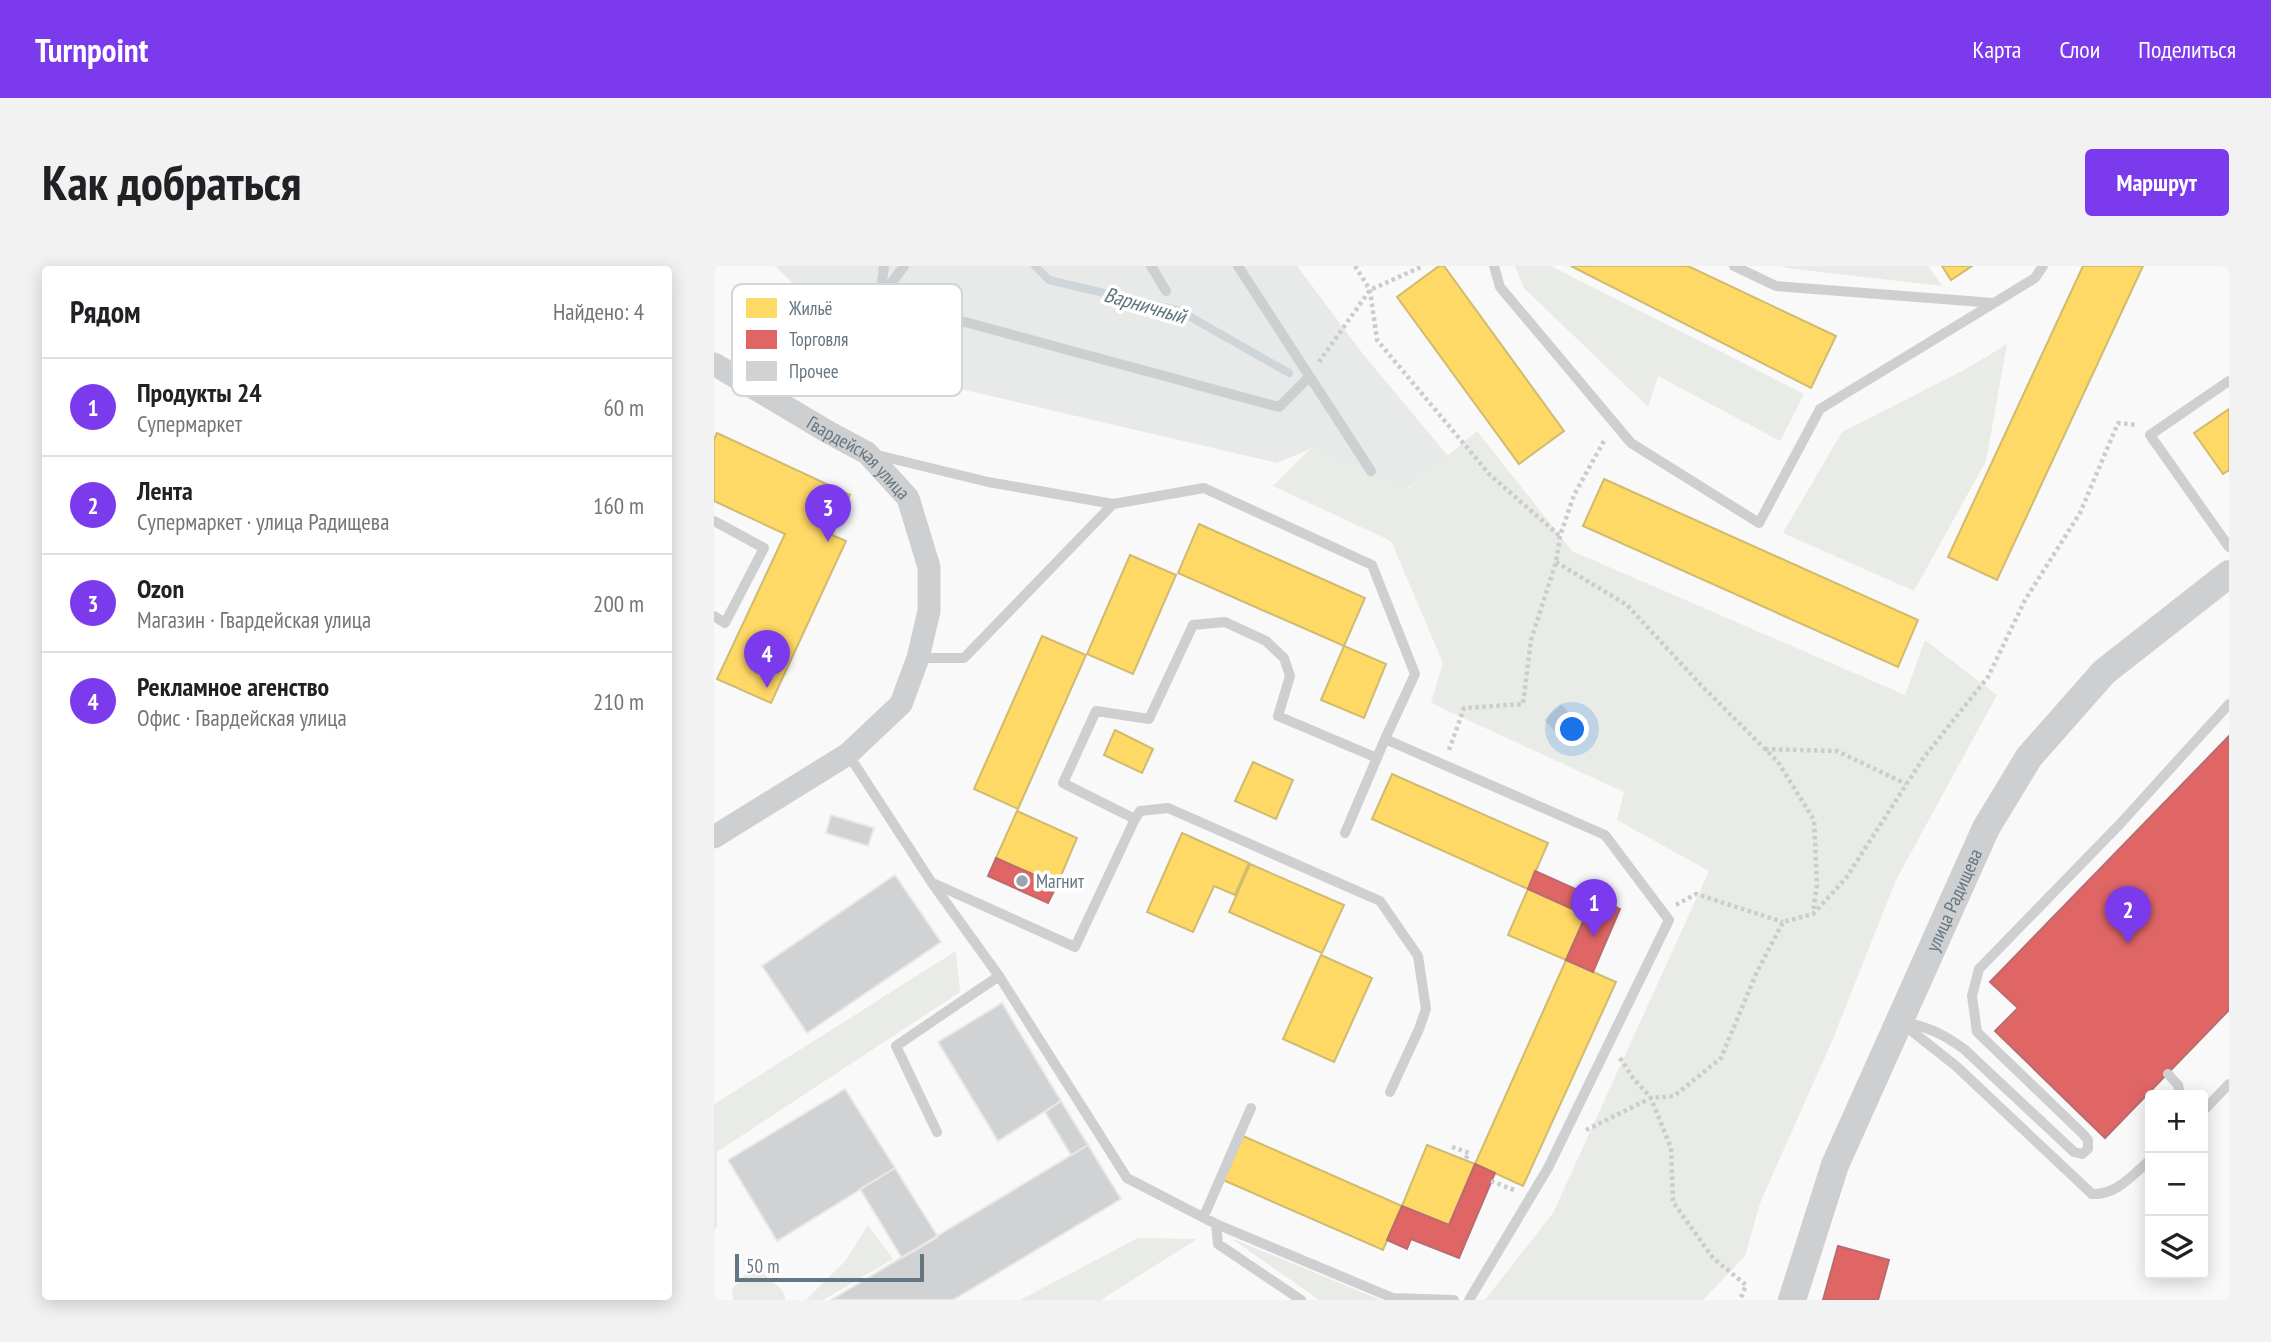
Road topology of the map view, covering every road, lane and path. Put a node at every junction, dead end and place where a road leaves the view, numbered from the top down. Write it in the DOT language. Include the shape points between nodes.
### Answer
graph roads {
  1 [pos="884,266"];
  2 [pos="904,266"];
  3 [pos="1151,266"];
  4 [pos="1238,266"];
  5 [pos="1355,266"];
  6 [pos="1423,266"];
  7 [pos="1494,266"];
  8 [pos="1734,266"];
  9 [pos="2028,266"];
  10 [pos="2043,266"];
  11 [pos="2035,278"];
  12 [pos="882,284"];
  13 [pos="891,284"];
  14 [pos="1370,290"];
  15 [pos="1166,291"];
  16 [pos="1994,303"];
  17 [pos="962,321"];
  18 [pos="716,370"];
  19 [pos="1309,377"];
  20 [pos="732,379"];
  21 [pos="2229,380"];
  22 [pos="763,396"];
  23 [pos="1614,422"];
  24 [pos="2162,427"];
  25 [pos="867,453"];
  26 [pos="1371,471"];
  27 [pos="1113,504"];
  28 [pos="714,521"];
  29 [pos="1560,536"];
  30 [pos="2229,547"];
  31 [pos="1556,562"];
  32 [pos="2229,575"];
  33 [pos="714,616"];
  34 [pos="918,658"];
  35 [pos="2229,704"];
  36 [pos="1385,739"];
  37 [pos="1764,749"];
  38 [pos="848,754"];
  39 [pos="1377,758"];
  40 [pos="1444,764"];
  41 [pos="1906,784"];
  42 [pos="1135,819"];
  43 [pos="1345,833"];
  44 [pos="714,837"];
  45 [pos="932,883"];
  46 [pos="1663,912"];
  47 [pos="1813,914"];
  48 [pos="1783,922"];
  49 [pos="999,976"];
  50 [pos="1898,1022"];
  51 [pos="1609,1042"];
  52 [pos="2168,1074"];
  53 [pos="2229,1084"];
  54 [pos="2179,1090"];
  55 [pos="1390,1092"];
  56 [pos="1651,1098"];
  57 [pos="2208,1106"];
  58 [pos="1251,1108"];
  59 [pos="937,1132"];
  60 [pos="1578,1138"];
  61 [pos="1452,1147"];
  62 [pos="1465,1160"];
  63 [pos="2145,1164"];
  64 [pos="1491,1181"];
  65 [pos="1531,1196"];
  66 [pos="1204,1216"];
  67 [pos="1216,1224"];
  68 [pos="1301,1300"];
  69 [pos="1454,1300"];
  70 [pos="1469,1300"];
  71 [pos="1740,1300"];
  72 [pos="1793,1300"];
  1 -- 12 [label="lane"];
  2 -- 13 [label="lane"];
  3 -- 15 [label="lane"];
  4 -- 19 [label="lane"];
  5 -- 14 [label="path"];
  6 -- 14 [label="path"];
  7 -- 23 [label="lane" via="1500,286"];
  8 -- 16 [label="lane" via="1776,286"];
  9 -- 11 [label="lane"];
  10 -- 11 [label="lane"];
  11 -- 16 [label="lane"];
  14 -- 19 [label="path"];
  14 -- 29 [label="path" via="1377,340 1490,475"];
  16 -- 23 [label="lane" via="1820,409 1759,523 1631,443"];
  17 -- 19 [label="lane" via="1279,407"];
  18 -- 20 [label="street, Гвардейская улица"];
  19 -- 26 [label="lane"];
  21 -- 24 [label="lane"];
  22 -- 25 [label="street, Гвардейская улица"];
  23 -- 29 [label="path" via="1574,495"];
  24 -- 30 [label="lane" via="2150,435"];
  24 -- 41 [label="path" via="2118,423 2080,513 2025,600 1988,677"];
  25 -- 27 [label="lane" via="988,482"];
  25 -- 34 [label="street, Гвардейская улица" via="908,498 929,567 929,611"];
  27 -- 34 [label="lane" via="964,658"];
  27 -- 36 [label="lane" via="1204,488 1372,565 1415,674"];
  28 -- 33 [label="lane" via="764,548 725,623"];
  29 -- 31 [label="path"];
  31 -- 37 [label="path" via="1627,605"];
  31 -- 40 [label="path" via="1531,640 1523,704 1464,708"];
  32 -- 50 [label="street, улица Радищева" via="2104,672 2029,757 1986,828"];
  34 -- 38 [label="street, Гвардейская улица" via="901,704"];
  35 -- 50 [label="lane" via="1979,968 1972,996 1977,1032 2083,1134 2088,1149 2082,1154 2074,1152 1944,1035"];
  36 -- 39 [label="lane"];
  36 -- 40 [label="lane"];
  37 -- 41 [label="path" via="1837,751"];
  37 -- 47 [label="path" via="1814,820 1817,886"];
  38 -- 44 [label="street, Гвардейская улица"];
  38 -- 45 [label="lane"];
  39 -- 42 [label="lane" via="1278,716 1290,676 1284,658 1266,641 1225,622 1194,625 1149,719 1096,710 1063,783"];
  39 -- 43 [label="lane"];
  40 -- 46 [label="lane" via="1605,835"];
  41 -- 47 [label="path" via="1846,878"];
  42 -- 45 [label="lane" via="1074,947"];
  42 -- 55 [label="lane" via="1140,811 1168,808 1380,901 1418,956 1426,1009"];
  45 -- 49 [label="lane"];
  46 -- 48 [label="path" via="1696,894"];
  46 -- 51 [label="lane" via="1669,920"];
  47 -- 48 [label="path"];
  48 -- 56 [label="path" via="1721,1058 1674,1096"];
  49 -- 59 [label="lane" via="896,1046"];
  49 -- 66 [label="lane" via="1127,1178"];
  50 -- 63 [label="lane" via="1956,1066 2092,1194 2106,1195"];
  50 -- 72 [label="street, улица Радищева" via="1835,1165"];
  51 -- 56 [label="path"];
  51 -- 65 [label="lane"];
  52 -- 54 [label="lane"];
  53 -- 57 [label="lane"];
  56 -- 60 [label="path" via="1588,1128"];
  56 -- 71 [label="path" via="1671,1148 1674,1202 1713,1258 1746,1285"];
  58 -- 66 [label="lane"];
  61 -- 62 [label="path" via="1469,1153"];
  64 -- 65 [label="path"];
  65 -- 70 [label="lane"];
  66 -- 67 [label="lane"];
  67 -- 68 [label="lane" via="1218,1244"];
  67 -- 69 [label="lane" via="1393,1298"];
}
